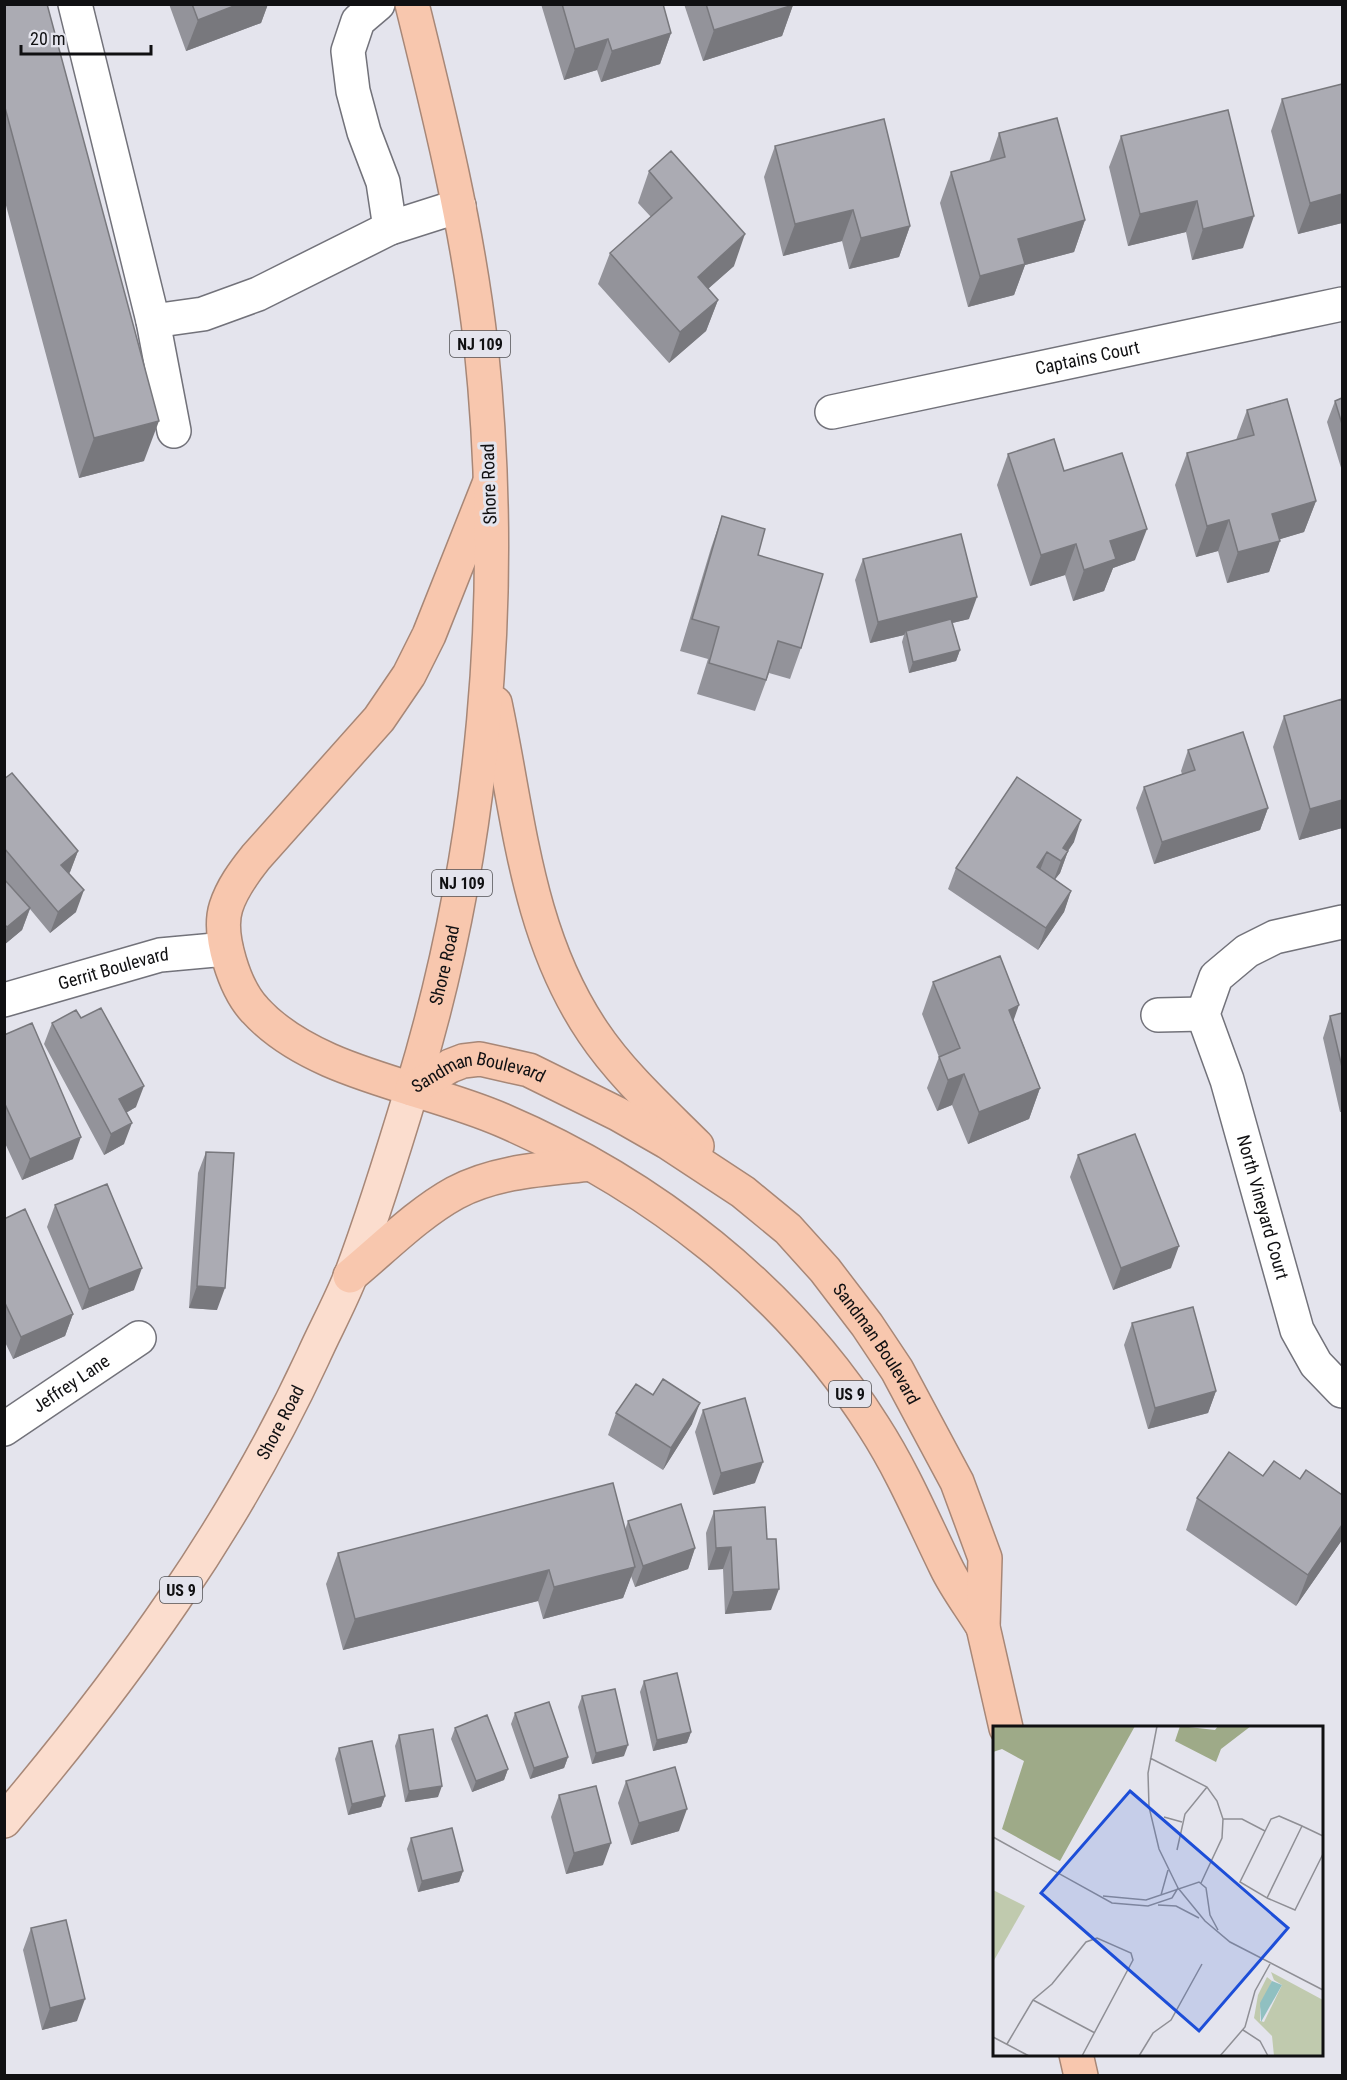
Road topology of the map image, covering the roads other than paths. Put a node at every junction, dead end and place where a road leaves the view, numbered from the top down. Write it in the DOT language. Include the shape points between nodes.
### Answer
graph roads {
  1 [pos="75,4"];
  2 [pos="378,4"];
  3 [pos="412,4"];
  4 [pos="459,206"];
  5 [pos="390,228"];
  6 [pos="1342,304"];
  7 [pos="153,321"];
  8 [pos="832,412"];
  9 [pos="174,430"];
  10 [pos="489,484"];
  11 [pos="488,673"];
  12 [pos="1342,922"];
  13 [pos="226,949"];
  14 [pos="4,1000"];
  15 [pos="1203,1014"];
  16 [pos="1158,1015"];
  17 [pos="412,1089"];
  18 [pos="590,1164"];
  19 [pos="743,1192"];
  20 [pos="350,1276"];
  21 [pos="139,1338"];
  22 [pos="1342,1390"];
  23 [pos="4,1429"];
  24 [pos="983,1627"];
  25 [pos="1006,1726"];
  26 [pos="4,1821"];
  27 [pos="1076,2056"];
  28 [pos="1081,2076"];
  1 -- 7 [label="street"];
  2 -- 5 [label="street" via="358,21 348,51 353,91 383,182"];
  3 -- 4 [label="highway, Shore Road / NJ 109"];
  4 -- 5 [label="street"];
  4 -- 10 [label="highway, Shore Road / NJ 109" via="480,345"];
  5 -- 7 [label="street" via="258,294 203,314"];
  6 -- 8 [label="street, Captains Court"];
  7 -- 9 [label="street"];
  10 -- 11 [label="highway, Shore Road / NJ 109" via="492,565"];
  10 -- 13 [label="highway" via="409,675 379,719 238,880 225,909"];
  11 -- 17 [label="highway, Shore Road / NJ 109" via="465,866 437,1006"];
  11 -- 19 [label="highway" via="530,888 566,986 593,1032 626,1073"];
  12 -- 15 [label="street" via="1275,937 1246,951 1216,977"];
  13 -- 14 [label="street, Gerrit Boulevard" via="160,955"];
  13 -- 17 [label="highway" via="233,974 251,1006 272,1029 349,1068"];
  15 -- 16 [label="street"];
  15 -- 22 [label="street, North Vineyard Court" via="1227,1080 1297,1330 1316,1364"];
  17 -- 18 [label="highway, Sandman Boulevard" via="501,1119"];
  17 -- 19 [label="highway, Sandman Boulevard / US 9" via="463,1061 480,1059 529,1070 618,1114"];
  17 -- 20 [label="main road, Shore Road / US 9"];
  18 -- 20 [label="highway, US 9" via="498,1177 456,1192"];
  18 -- 24 [label="highway, Sandman Boulevard / US 9" via="715,1248 799,1329 874,1427 918,1503 947,1569"];
  19 -- 24 [label="highway, Sandman Boulevard / US 9" via="788,1229 825,1270 897,1370 957,1482 986,1558"];
  20 -- 26 [label="main road, Shore Road / US 9" via="287,1412 202,1558 158,1627 79,1732"];
  21 -- 23 [label="street, Jeffrey Lane"];
  24 -- 25 [label="highway, Sandman Boulevard / US 9"];
  27 -- 28 [label="highway"];
}
